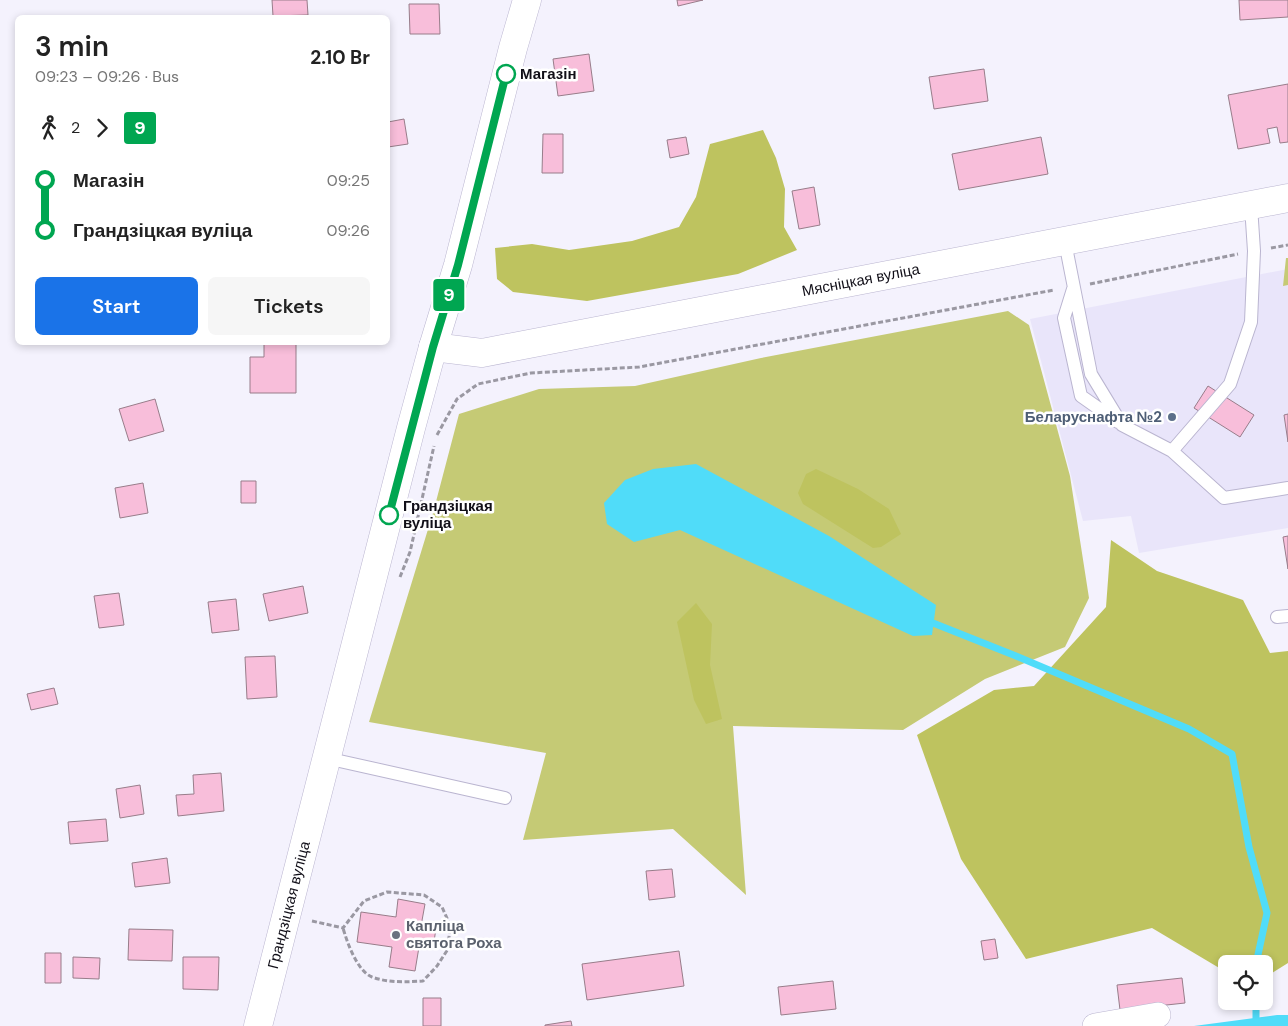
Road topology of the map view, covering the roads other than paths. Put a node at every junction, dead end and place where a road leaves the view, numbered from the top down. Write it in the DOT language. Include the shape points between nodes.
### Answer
graph roads {
  1 [pos="527,0"];
  2 [pos="1288,198"];
  3 [pos="1251,206"];
  4 [pos="1065,242"];
  5 [pos="1074,287"];
  6 [pos="433,347"];
  7 [pos="1122,425"];
  8 [pos="1172,450"];
  9 [pos="1288,488"];
  10 [pos="326,758"];
  11 [pos="506,798"];
  12 [pos="1158,1015"];
  13 [pos="258,1026"];
  14 [pos="1094,1026"];
  1 -- 6 [label="main road, Грандзіцкая вуліца" via="458,265"];
  2 -- 3 [label="main road, Мясніцкая вуліца"];
  3 -- 4 [label="main road, Мясніцкая вуліца"];
  3 -- 8 [label="lane" via="1254,251 1251,322 1230,384"];
  4 -- 5 [label="lane"];
  4 -- 6 [label="main road, Мясніцкая вуліца" via="482,353"];
  5 -- 7 [label="lane" via="1091,374"];
  5 -- 7 [label="lane" via="1064,318 1081,396"];
  6 -- 10 [label="main road, Грандзіцкая вуліца"];
  7 -- 8 [label="lane"];
  8 -- 9 [label="lane" via="1224,498"];
  10 -- 11 [label="lane"];
  10 -- 13 [label="main road, Грандзіцкая вуліца"];
  12 -- 14 [label="street"];
}
